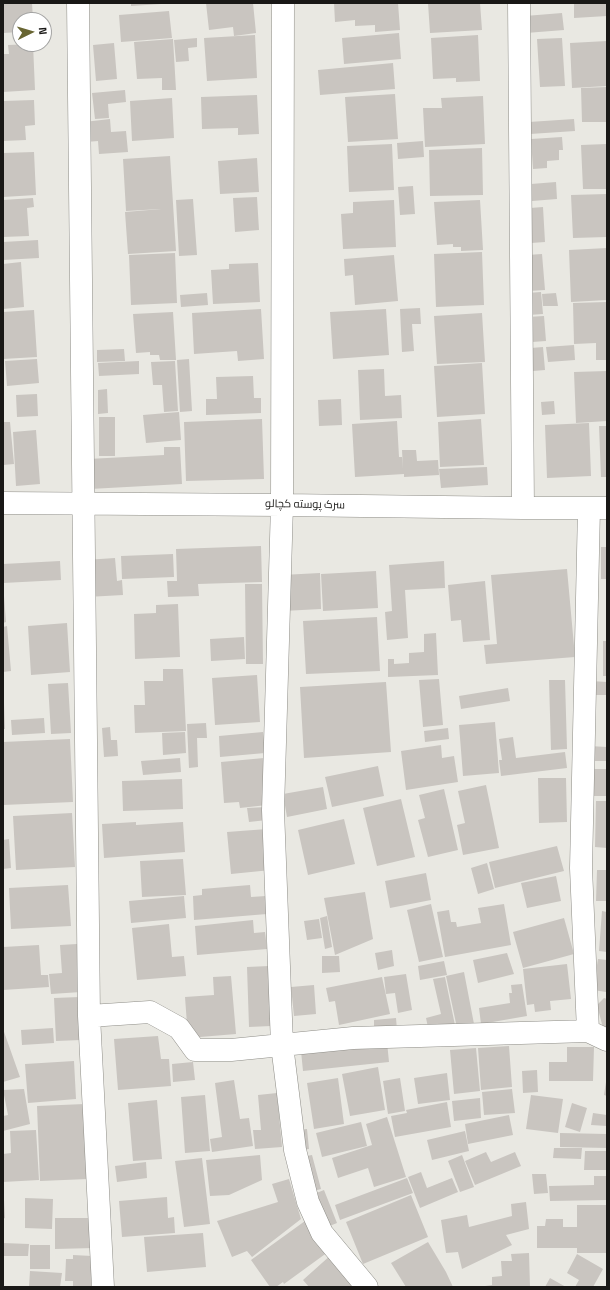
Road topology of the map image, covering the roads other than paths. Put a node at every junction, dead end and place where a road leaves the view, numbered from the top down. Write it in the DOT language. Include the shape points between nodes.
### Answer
graph roads {
  1 [pos="78,3"];
  2 [pos="283,3"];
  3 [pos="519,3"];
  4 [pos="3,503"];
  5 [pos="84,503"];
  6 [pos="282,505"];
  7 [pos="523,508"];
  8 [pos="598,508"];
  9 [pos="88,1016"];
  10 [pos="598,1036"];
  11 [pos="282,1045"];
  12 [pos="103,1287"];
  13 [pos="367,1287"];
  1 -- 5 [label="street"];
  2 -- 6 [label="street"];
  3 -- 7 [label="street"];
  4 -- 5 [label="street, سرک پوسته کچالو"];
  5 -- 6 [label="street, سرک پوسته کچالو"];
  5 -- 9 [label="street"];
  6 -- 7 [label="street, سرک پوسته کچالو"];
  6 -- 11 [label="street" via="273,810"];
  7 -- 8 [label="street, سرک پوسته کچالو"];
  8 -- 10 [label="street" via="581,868"];
  9 -- 11 [label="street" via="150,1012 179,1028 195,1050 230,1050"];
  9 -- 12 [label="street"];
  10 -- 11 [label="street" via="354,1038"];
  11 -- 13 [label="street" via="295,1150 308,1202 322,1232"];
}
